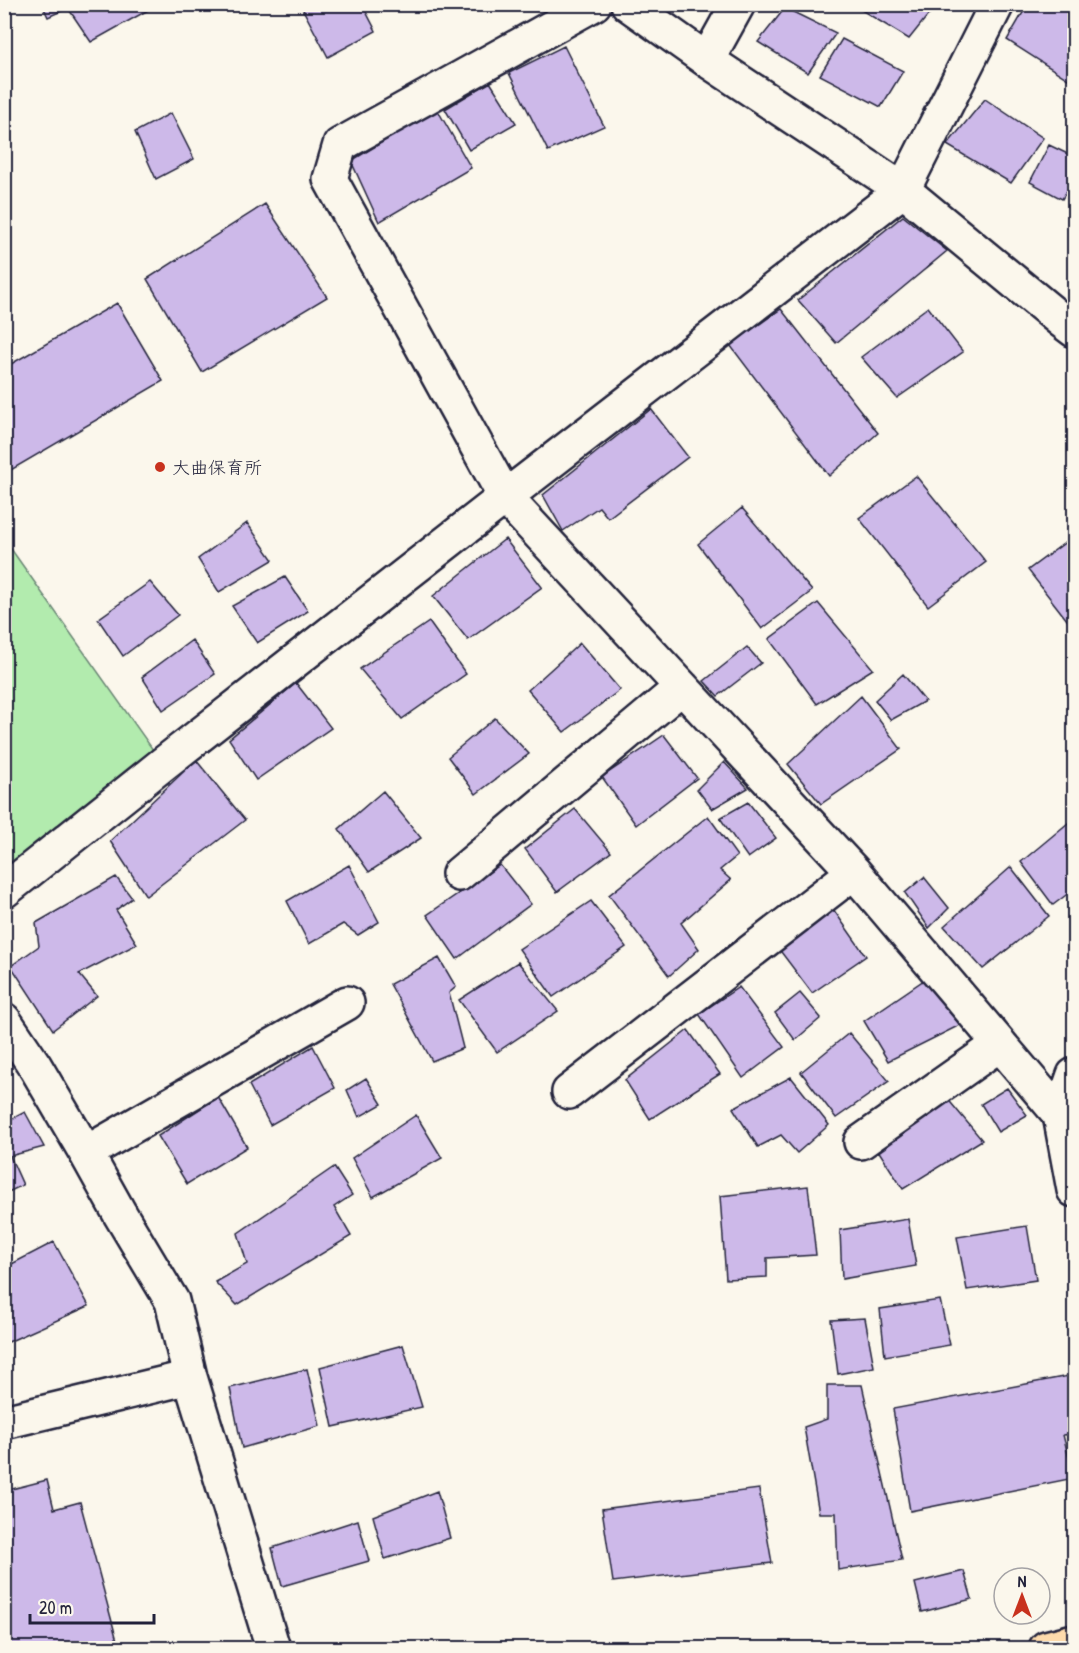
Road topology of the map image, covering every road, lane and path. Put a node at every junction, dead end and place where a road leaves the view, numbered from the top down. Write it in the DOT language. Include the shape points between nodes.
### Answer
graph roads {
  1 [pos="594,4"];
  2 [pos="628,4"];
  3 [pos="738,4"];
  4 [pos="997,4"];
  5 [pos="707,60"];
  6 [pos="903,190"];
  7 [pos="1070,317"];
  8 [pos="505,497"];
  9 [pos="682,687"];
  10 [pos="854,872"];
  11 [pos="459,874"];
  12 [pos="4,891"];
  13 [pos="347,1002"];
  14 [pos="4,1020"];
  15 [pos="1000,1044"];
  16 [pos="1074,1075"];
  17 [pos="569,1092"];
  18 [pos="1060,1115"];
  19 [pos="861,1142"];
  20 [pos="86,1153"];
  21 [pos="1074,1190"];
  22 [pos="190,1377"];
  23 [pos="4,1422"];
  24 [pos="1074,1641"];
  25 [pos="273,1648"];
  26 [pos="1046,1648"];
  1 -- 8 [label="street" via="340,145 330,179"];
  2 -- 5 [label="street"];
  3 -- 5 [label="street"];
  4 -- 6 [label="street"];
  5 -- 6 [label="street"];
  6 -- 7 [label="street"];
  6 -- 8 [label="street"];
  8 -- 9 [label="street"];
  8 -- 12 [label="street"];
  9 -- 10 [label="street"];
  9 -- 11 [label="street"];
  10 -- 15 [label="street"];
  10 -- 17 [label="street"];
  13 -- 20 [label="street"];
  14 -- 20 [label="street"];
  15 -- 18 [label="street"];
  15 -- 19 [label="street"];
  16 -- 18 [label="street"];
  18 -- 21 [label="street"];
  20 -- 22 [label="street" via="172,1301"];
  22 -- 23 [label="street"];
  22 -- 25 [label="street"];
  24 -- 26 [label="highway"];
}
